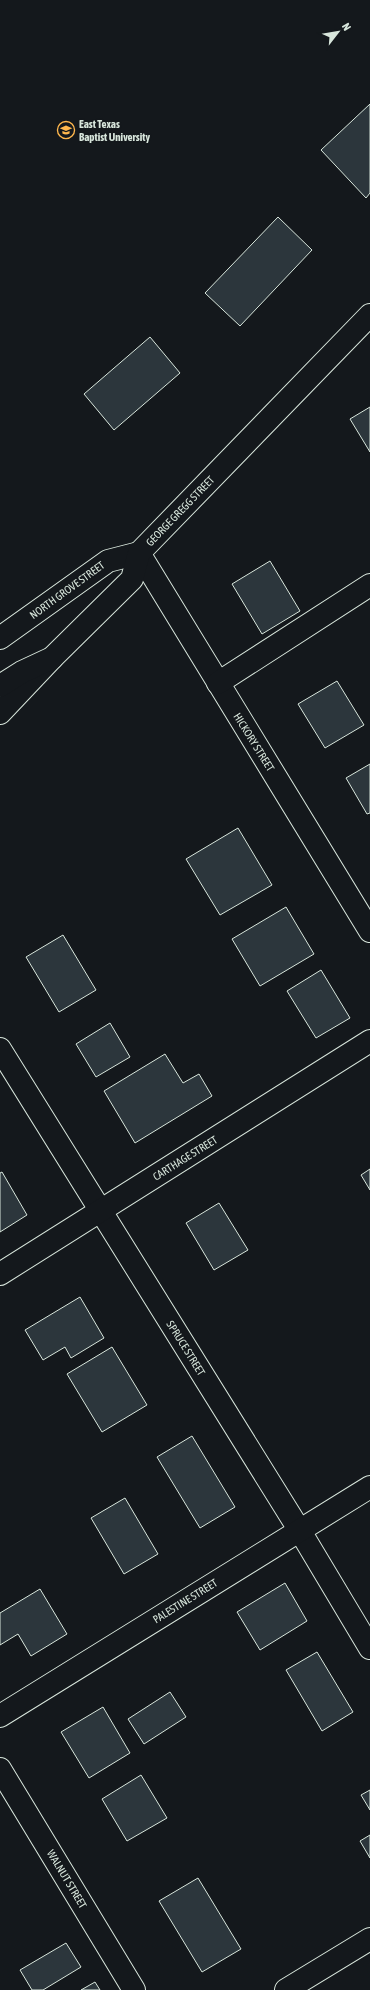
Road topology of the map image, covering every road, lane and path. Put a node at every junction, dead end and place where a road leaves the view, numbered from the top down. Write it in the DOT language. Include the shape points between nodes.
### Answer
graph roads {
  1 [pos="370,315"];
  2 [pos="139,553"];
  3 [pos="370,585"];
  4 [pos="0,638"];
  5 [pos="52,658"];
  6 [pos="218,683"];
  7 [pos="0,686"];
  8 [pos="0,713"];
  9 [pos="370,931"];
  10 [pos="370,1042"];
  11 [pos="0,1049"];
  12 [pos="101,1211"];
  13 [pos="0,1274"];
  14 [pos="370,1487"];
  15 [pos="300,1530"];
  16 [pos="370,1648"];
  17 [pos="0,1716"];
  18 [pos="0,1769"];
  19 [pos="370,1938"];
  20 [pos="134,1990"];
  21 [pos="286,1990"];
  1 -- 2 [label="street, GEORGE GREGG STREET"];
  2 -- 4 [label="street, NORTH GROVE STREET" via="108,561"];
  2 -- 5 [label="street, GEORGE GREGG STREET" via="132,579"];
  2 -- 6 [label="street, HICKORY STREET"];
  3 -- 6 [label="street"];
  5 -- 7 [label="street"];
  5 -- 8 [label="street, GEORGE GREGG STREET"];
  6 -- 9 [label="street, HICKORY STREET"];
  10 -- 12 [label="street, CARTHAGE STREET"];
  11 -- 12 [label="street, SPRUCE STREET"];
  12 -- 13 [label="street, CARTHAGE STREET"];
  12 -- 15 [label="street, SPRUCE STREET"];
  14 -- 15 [label="street, PALESTINE STREET"];
  15 -- 16 [label="street, SPRUCE STREET"];
  15 -- 17 [label="street, PALESTINE STREET"];
  18 -- 20 [label="street, WALNUT STREET"];
  19 -- 21 [label="street"];
}
